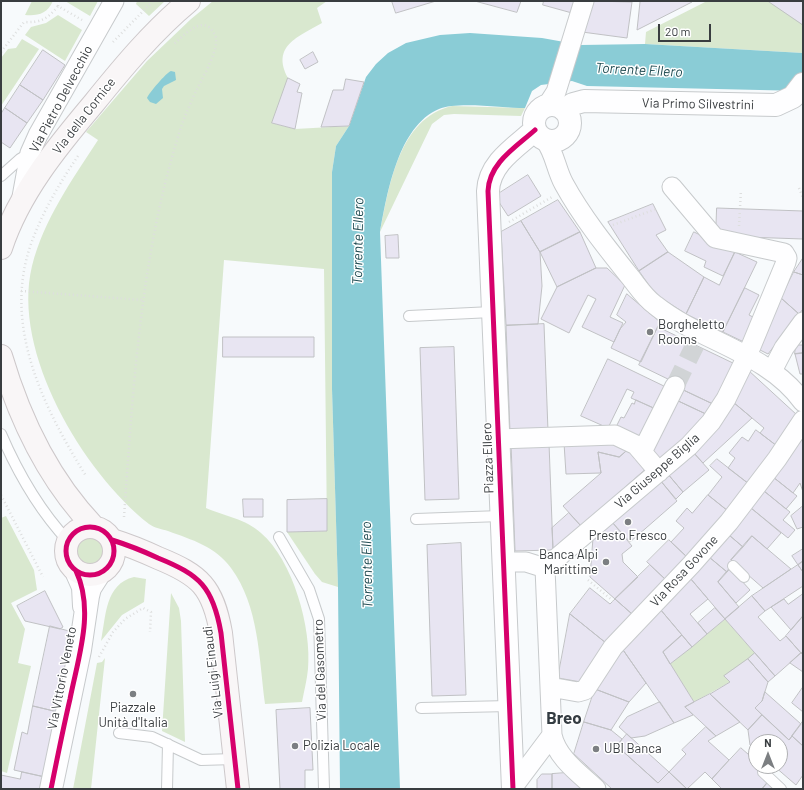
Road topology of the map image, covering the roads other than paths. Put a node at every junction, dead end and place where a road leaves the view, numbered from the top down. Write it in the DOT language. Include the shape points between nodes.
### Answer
graph roads {
  1 [pos="114,1"];
  2 [pos="189,1"];
  3 [pos="584,1"];
  4 [pos="803,84"];
  5 [pos="559,107"];
  6 [pos="543,140"];
  7 [pos="30,153"];
  8 [pos="1,176"];
  9 [pos="672,187"];
  10 [pos="22,202"];
  11 [pos="1,248"];
  12 [pos="492,312"];
  13 [pos="409,316"];
  14 [pos="803,322"];
  15 [pos="746,356"];
  16 [pos="3,368"];
  17 [pos="772,371"];
  18 [pos="675,386"];
  19 [pos="803,402"];
  20 [pos="803,420"];
  21 [pos="1,434"];
  22 [pos="498,439"];
  23 [pos="642,452"];
  24 [pos="659,472"];
  25 [pos="52,473"];
  26 [pos="501,516"];
  27 [pos="416,519"];
  28 [pos="94,527"];
  29 [pos="279,537"];
  30 [pos="70,538"];
  31 [pos="112,540"];
  32 [pos="144,552"];
  33 [pos="503,562"];
  34 [pos="733,566"];
  35 [pos="545,568"];
  36 [pos="105,569"];
  37 [pos="76,571"];
  38 [pos="744,577"];
  39 [pos="84,621"];
  40 [pos="550,687"];
  41 [pos="509,706"];
  42 [pos="421,708"];
  43 [pos="119,733"];
  44 [pos="552,735"];
  45 [pos="168,744"];
  46 [pos="234,759"];
  47 [pos="765,774"];
  48 [pos="513,788"];
  49 [pos="51,789"];
  50 [pos="167,789"];
  51 [pos="238,789"];
  52 [pos="324,789"];
  53 [pos="596,789"];
  54 [pos="781,789"];
  1 -- 7 [label="street, Via Pietro Delvecchio"];
  2 -- 10 [label="main road, Via della Cornice" via="158,29 125,65 64,140"];
  3 -- 5 [label="street" via="573,37"];
  4 -- 5 [label="street, Via Primo Silvestrini" via="793,97 776,105 584,102 576,107"];
  5 -- 6 [label="street, Piazza Ellero" via="566,134"];
  5 -- 6 [label="street, Via Primo Silvestrini" via="540,110 536,115 534,122"];
  6 -- 12 [label="street, Piazza Ellero" via="496,165 489,181"];
  6 -- 15 [label="street" via="572,198 611,254 647,298 698,339"];
  7 -- 8 [label="lane, Via della Cornice" via="20,158"];
  7 -- 10 [label="street, Via Pietro Delvecchio"];
  9 -- 15 [label="street, Via Giuseppe Biglia" via="715,238 786,255 786,262"];
  10 -- 11 [label="main road, Via della Cornice"];
  12 -- 13 [label="lane"];
  12 -- 22 [label="street, Piazza Ellero"];
  14 -- 17 [label="street" via="781,353"];
  15 -- 17 [label="street"];
  15 -- 24 [label="street, Via Giuseppe Biglia" via="714,419"];
  16 -- 25 [label="main road"];
  17 -- 19 [label="street" via="787,383"];
  18 -- 23 [label="street"];
  20 -- 40 [label="street, Via Rosa Govone" via="713,547 617,642 584,690 578,692"];
  21 -- 30 [label="lane" via="48,518"];
  22 -- 23 [label="street" via="615,435 636,445"];
  22 -- 26 [label="street, Piazza Ellero"];
  23 -- 24 [label="street"];
  24 -- 35 [label="street, Via Giuseppe Biglia"];
  25 -- 28 [label="main road"];
  25 -- 30 [label="main road" via="66,508"];
  26 -- 27 [label="lane"];
  26 -- 33 [label="street, Piazza Ellero"];
  28 -- 30 [label="main road" via="82,528"];
  28 -- 31 [label="main road" via="108,534"];
  29 -- 52 [label="lane, Via del Gasometro" via="309,589 319,619"];
  30 -- 37 [label="main road" via="66,557"];
  31 -- 32 [label="main road, Via Luigi Einaudi"];
  31 -- 36 [label="main road" via="115,548"];
  32 -- 36 [label="main road, Via Luigi Einaudi" via="127,553"];
  32 -- 46 [label="main road, Via Luigi Einaudi" via="183,568 203,584 216,612 221,633"];
  33 -- 35 [label="street" via="526,562"];
  33 -- 41 [label="street, Piazza Ellero"];
  34 -- 38 [label="lane"];
  35 -- 40 [label="street"];
  36 -- 37 [label="main road" via="83,574"];
  36 -- 39 [label="street, Via Vittorio Veneto" via="90,588"];
  37 -- 39 [label="street, Via Vittorio Veneto" via="83,587"];
  39 -- 49 [label="street, Via Vittorio Veneto"];
  40 -- 44 [label="street"];
  41 -- 42 [label="lane"];
  41 -- 48 [label="street, Piazza Ellero"];
  43 -- 45 [label="lane" via="152,737"];
  44 -- 48 [label="street, Piazza Ellero"];
  44 -- 53 [label="street" via="563,757"];
  45 -- 46 [label="lane" via="201,760"];
  45 -- 50 [label="lane"];
  46 -- 51 [label="main road, Via Luigi Einaudi"];
  47 -- 54 [label="lane"];
}
